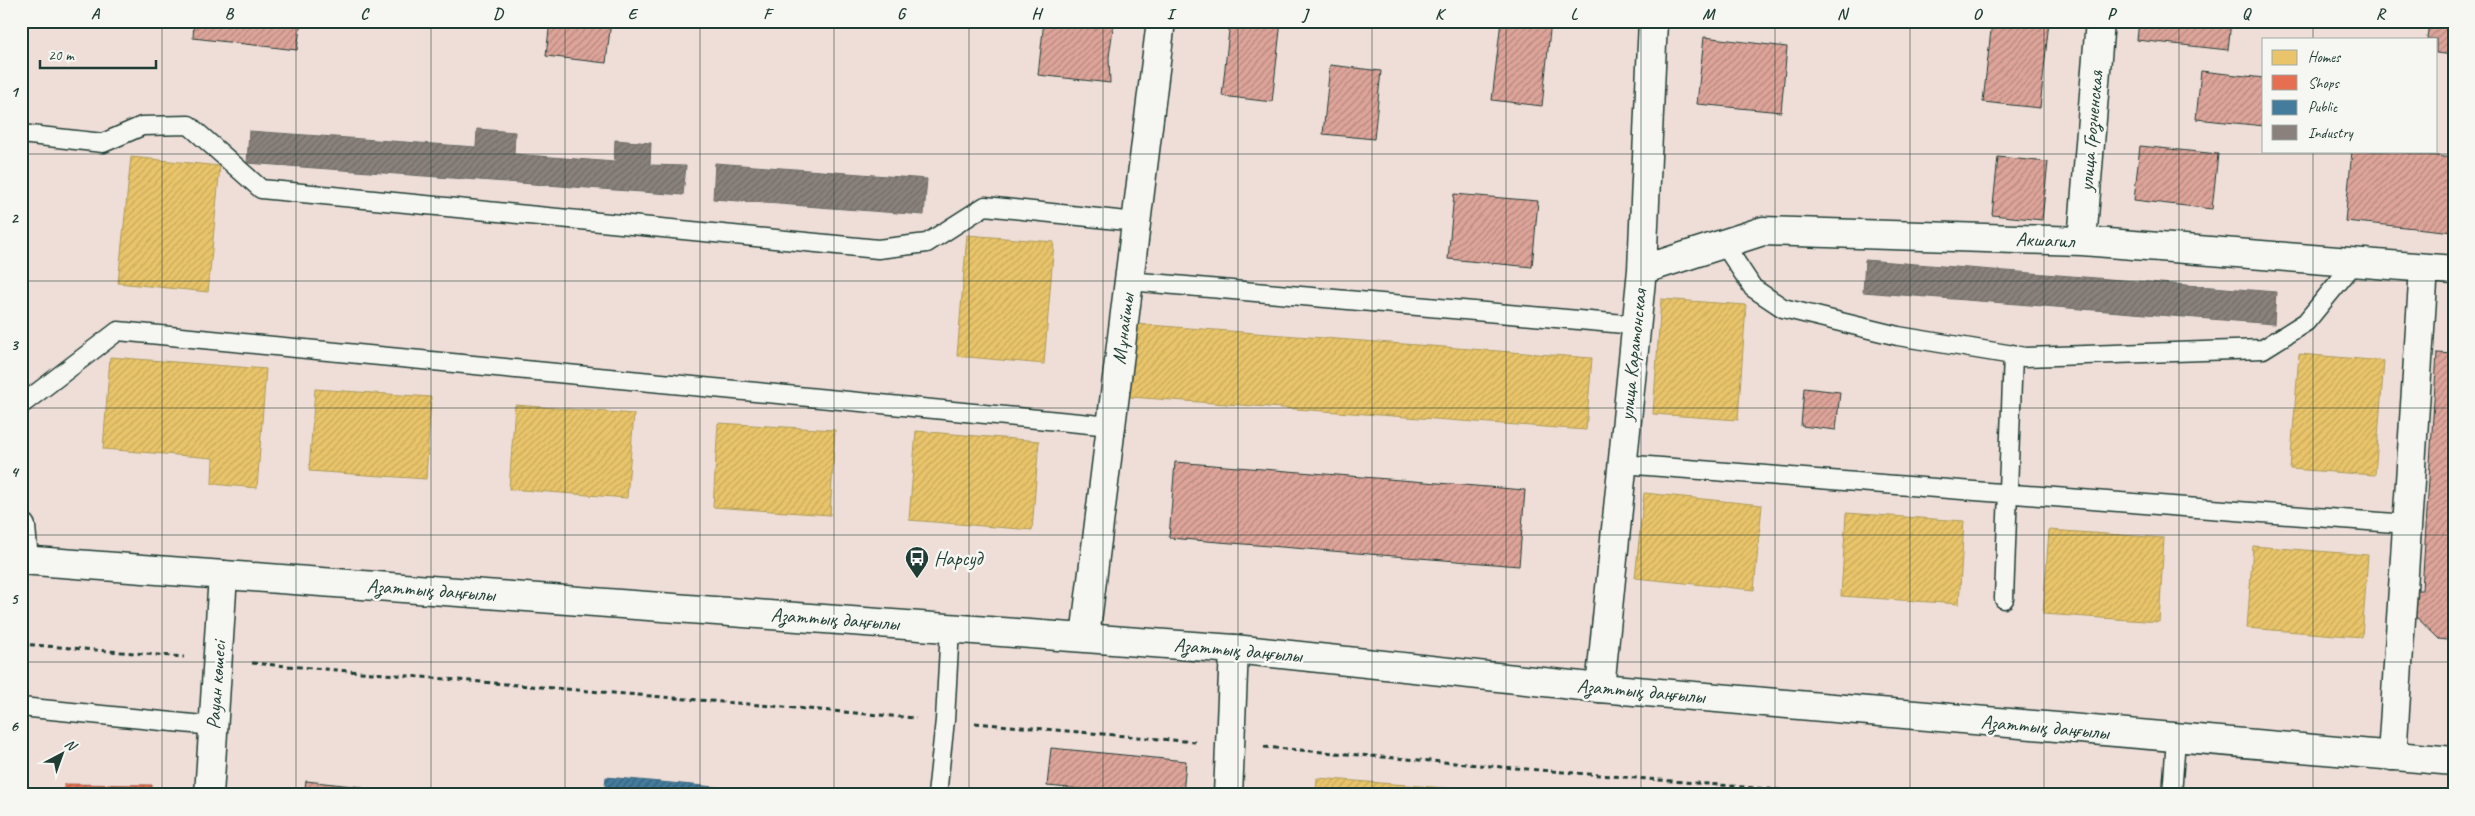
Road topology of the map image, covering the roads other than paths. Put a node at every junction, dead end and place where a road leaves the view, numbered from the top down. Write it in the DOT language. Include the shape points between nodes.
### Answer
graph roads {
  1 [pos="1161,21"];
  2 [pos="1653,21"];
  3 [pos="2100,21"];
  4 [pos="21,134"];
  5 [pos="1136,222"];
  6 [pos="2082,241"];
  7 [pos="1724,244"];
  8 [pos="2355,262"];
  9 [pos="2424,268"];
  10 [pos="1642,270"];
  11 [pos="2454,270"];
  12 [pos="1129,281"];
  13 [pos="1636,325"];
  14 [pos="2013,354"];
  15 [pos="21,405"];
  16 [pos="1111,426"];
  17 [pos="1622,464"];
  18 [pos="2008,494"];
  19 [pos="2407,524"];
  20 [pos="21,527"];
  21 [pos="23,560"];
  22 [pos="223,575"];
  23 [pos="2004,599"];
  24 [pos="950,628"];
  25 [pos="1085,637"];
  26 [pos="1234,649"];
  27 [pos="1600,688"];
  28 [pos="21,707"];
  29 [pos="213,726"];
  30 [pos="2176,738"];
  31 [pos="2392,756"];
  32 [pos="2454,761"];
  33 [pos="209,795"];
  34 [pos="937,795"];
  35 [pos="1228,795"];
  36 [pos="2172,795"];
  1 -- 5 [label="street, Мұнайшы"];
  2 -- 10 [label="street, улица Каратонская"];
  3 -- 6 [label="street, улица Грозненская"];
  4 -- 5 [label="lane" via="102,143 142,126 190,125 261,190 878,249 927,243 986,206"];
  5 -- 12 [label="street, Мұнайшы"];
  6 -- 7 [label="street, Акшагил" via="1763,231"];
  6 -- 8 [label="street, Акшагил"];
  7 -- 10 [label="street, Акшагил"];
  7 -- 14 [label="lane" via="1753,288 1783,308 1898,336"];
  8 -- 9 [label="street, Акшагил"];
  8 -- 14 [label="lane" via="2306,322 2263,349 2024,357"];
  9 -- 11 [label="street, Акшагил"];
  9 -- 19 [label="street"];
  10 -- 13 [label="street, улица Каратонская"];
  12 -- 13 [label="lane"];
  12 -- 16 [label="street, Мұнайшы"];
  13 -- 17 [label="street, улица Каратонская"];
  14 -- 18 [label="lane"];
  15 -- 16 [label="lane" via="118,331"];
  16 -- 25 [label="street, Мұнайшы"];
  17 -- 18 [label="lane"];
  17 -- 27 [label="street, улица Каратонская"];
  18 -- 19 [label="lane"];
  18 -- 23 [label="lane"];
  19 -- 31 [label="street"];
  20 -- 21 [label="street"];
  21 -- 22 [label="street, Азаттық даңғылы"];
  22 -- 24 [label="street, Азаттық даңғылы"];
  22 -- 29 [label="street, Рауан көшесі"];
  24 -- 25 [label="street, Азаттық даңғылы"];
  24 -- 34 [label="lane"];
  25 -- 26 [label="street, Азаттық даңғылы"];
  26 -- 27 [label="street, Азаттық даңғылы"];
  26 -- 35 [label="street"];
  27 -- 30 [label="street, Азаттық даңғылы"];
  28 -- 29 [label="lane"];
  29 -- 33 [label="street, Рауан көшесі"];
  30 -- 31 [label="street, Азаттық даңғылы"];
  30 -- 36 [label="lane"];
  31 -- 32 [label="street, Азаттық даңғылы"];
}
